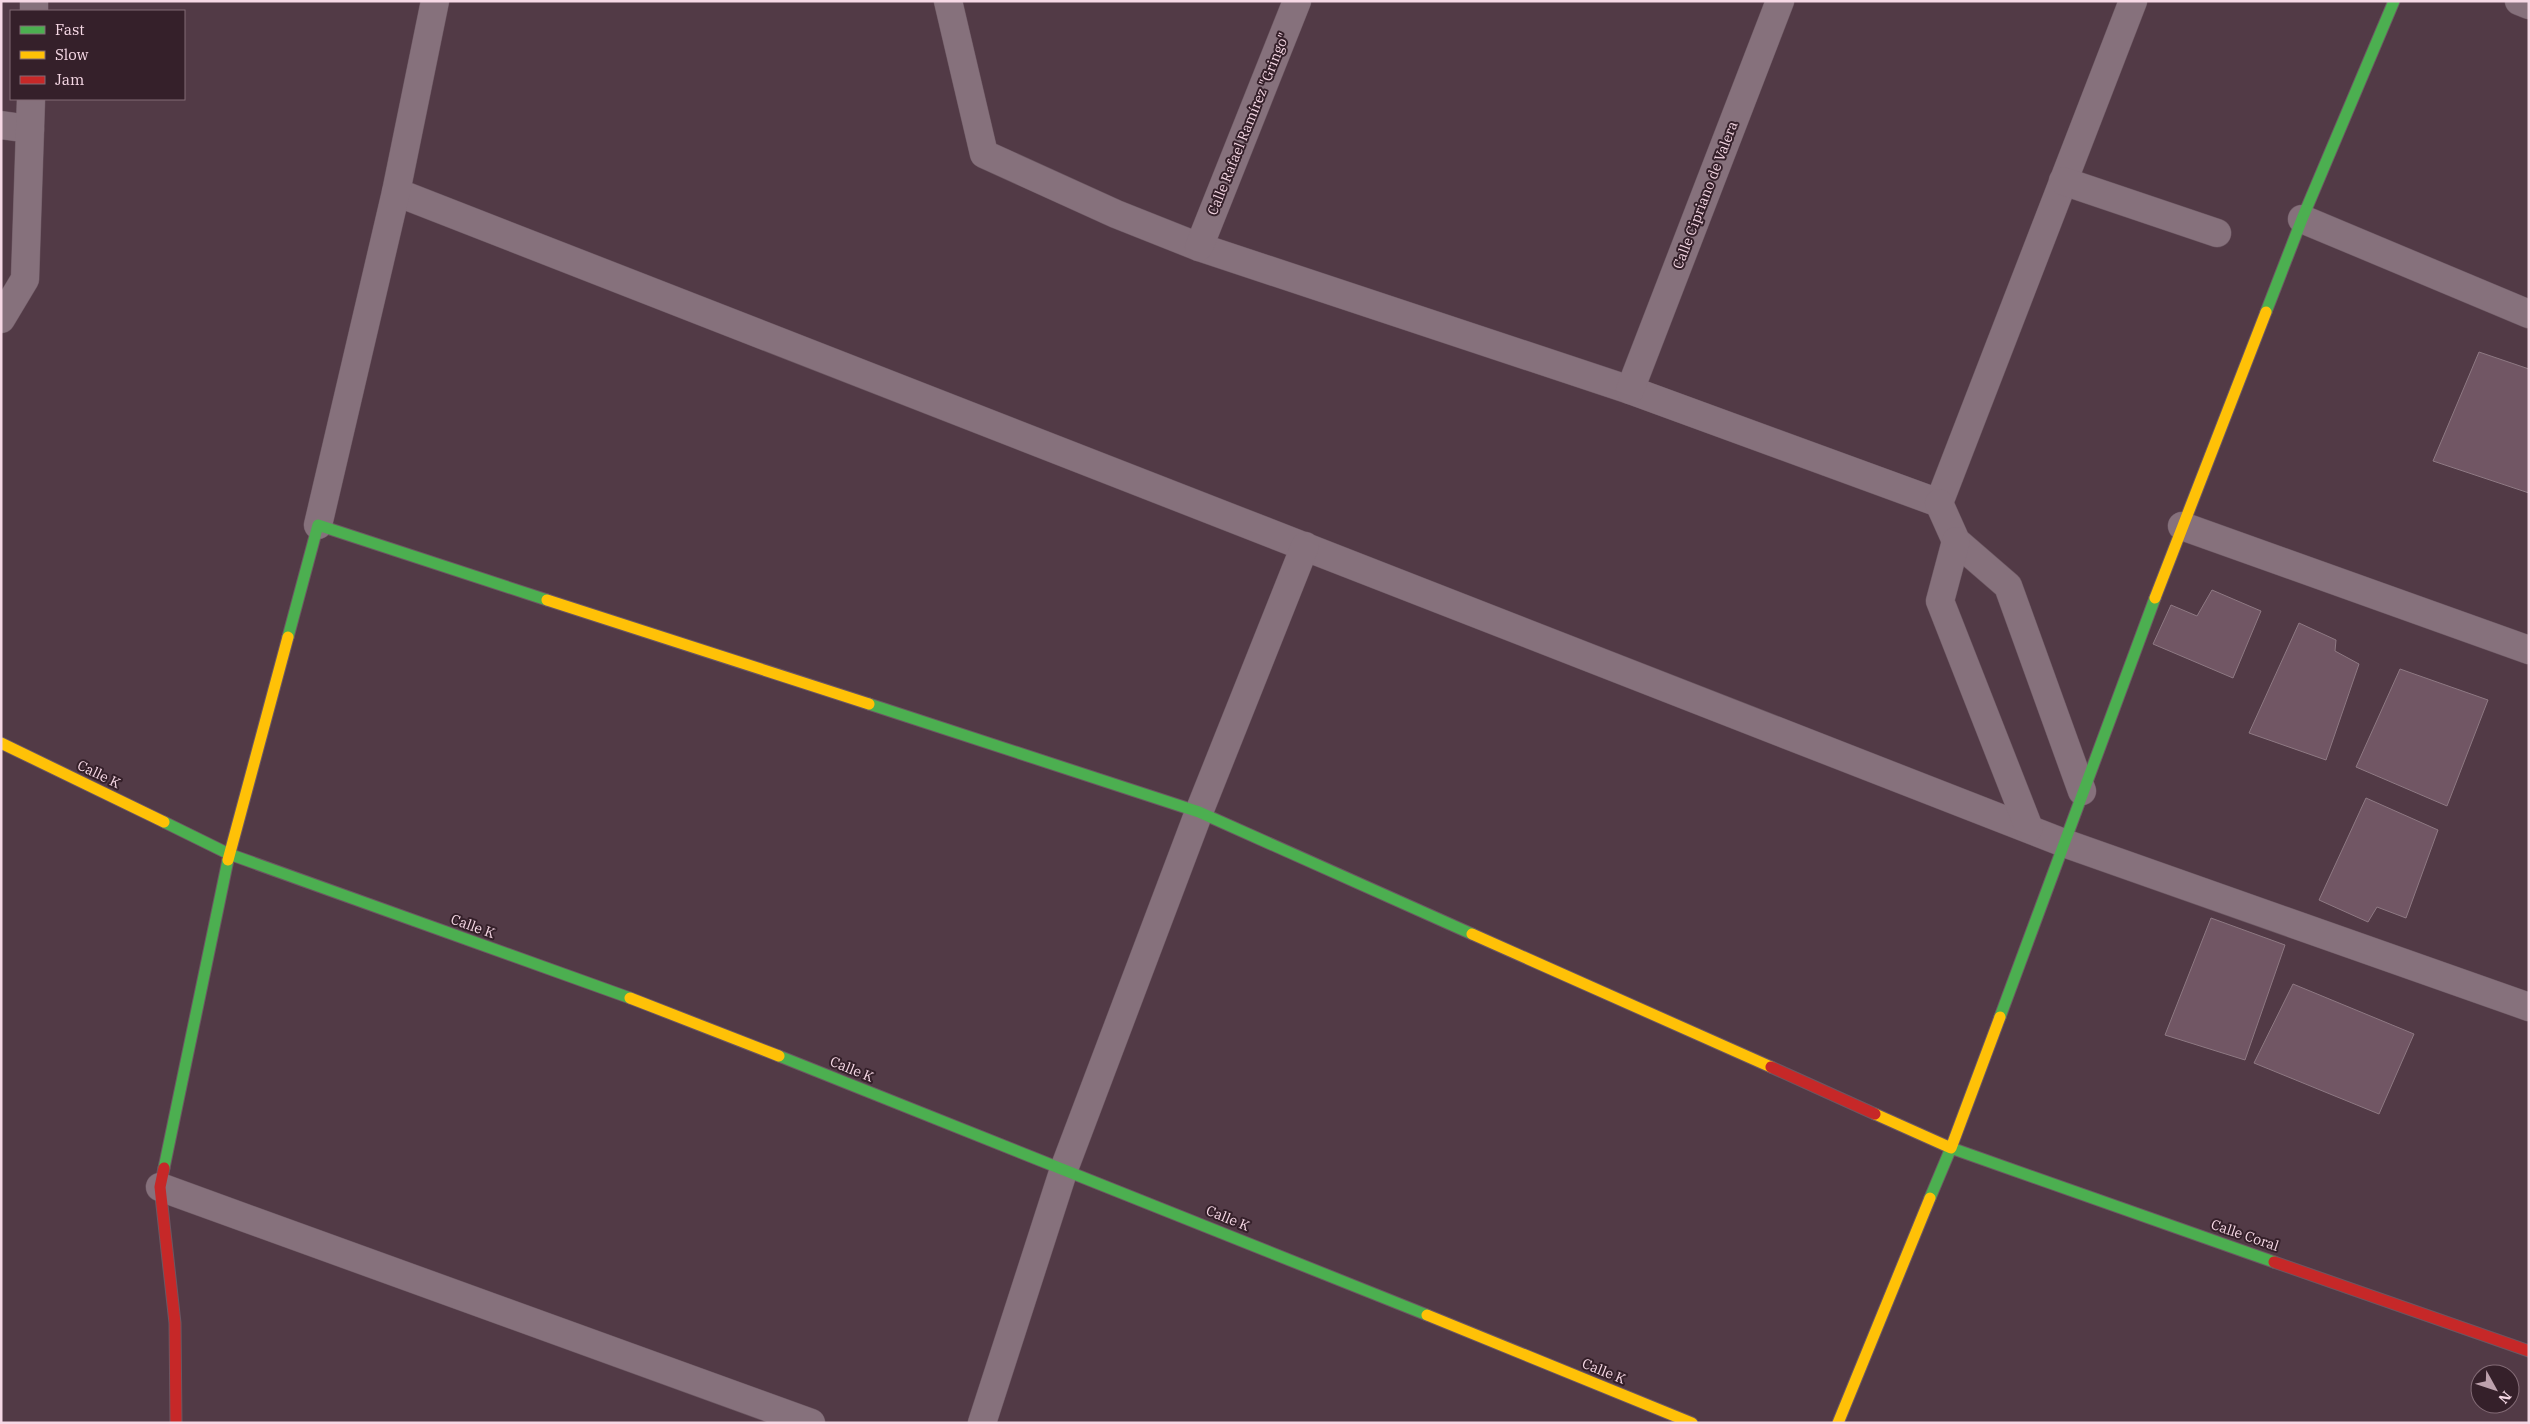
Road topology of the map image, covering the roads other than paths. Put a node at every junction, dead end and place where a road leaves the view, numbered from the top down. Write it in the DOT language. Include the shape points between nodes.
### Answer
graph roads {
  1 [pos="435,1"];
  2 [pos="948,1"];
  3 [pos="1297,1"];
  4 [pos="1780,1"];
  5 [pos="2133,1"];
  6 [pos="2394,1"];
  7 [pos="2519,1"];
  8 [pos="2529,5"];
  9 [pos="31,100"];
  10 [pos="1,125"];
  11 [pos="30,129"];
  12 [pos="2063,181"];
  13 [pos="396,192"];
  14 [pos="2302,219"];
  15 [pos="2217,233"];
  16 [pos="1199,247"];
  17 [pos="2529,314"];
  18 [pos="1,319"];
  19 [pos="1630,390"];
  20 [pos="1939,503"];
  21 [pos="318,525"];
  22 [pos="2182,526"];
  23 [pos="1956,541"];
  24 [pos="1305,546"];
  25 [pos="2529,650"];
  26 [pos="1,743"];
  27 [pos="2082,791"];
  28 [pos="1199,812"];
  29 [pos="2029,828"];
  30 [pos="2064,843"];
  31 [pos="229,854"];
  32 [pos="2529,1007"];
  33 [pos="1951,1148"];
  34 [pos="1064,1169"];
  35 [pos="160,1187"];
  36 [pos="2529,1351"];
  37 [pos="176,1423"];
  38 [pos="811,1423"];
  39 [pos="982,1423"];
  40 [pos="1692,1423"];
  41 [pos="1838,1423"];
  1 -- 13 [label="street"];
  2 -- 16 [label="street" via="984,154 1116,214"];
  3 -- 16 [label="street, Calle Rafael Ramírez \"Gringo\""];
  4 -- 19 [label="street, Calle Cipriano de Valera"];
  5 -- 12 [label="street"];
  6 -- 14 [label="street"];
  7 -- 8 [label="street"];
  9 -- 11 [label="street"];
  10 -- 11 [label="street"];
  11 -- 18 [label="street" via="25,279"];
  12 -- 15 [label="street"];
  12 -- 20 [label="street"];
  13 -- 21 [label="street"];
  13 -- 24 [label="street"];
  14 -- 17 [label="street"];
  14 -- 22 [label="street"];
  16 -- 19 [label="street"];
  19 -- 20 [label="street"];
  20 -- 23 [label="street"];
  21 -- 28 [label="street, Calle Coral"];
  21 -- 31 [label="street"];
  22 -- 25 [label="street"];
  22 -- 27 [label="street"];
  23 -- 27 [label="street" via="2008,586"];
  23 -- 29 [label="street" via="1940,601"];
  24 -- 28 [label="street"];
  24 -- 29 [label="street"];
  26 -- 31 [label="street, Calle K"];
  27 -- 30 [label="street"];
  28 -- 33 [label="street, Calle Coral"];
  28 -- 34 [label="street"];
  29 -- 30 [label="street"];
  30 -- 32 [label="street"];
  30 -- 33 [label="street"];
  31 -- 34 [label="street, Calle K" via="654,1007"];
  31 -- 35 [label="street"];
  33 -- 36 [label="street, Calle Coral"];
  33 -- 41 [label="street"];
  34 -- 39 [label="street"];
  34 -- 40 [label="street, Calle K"];
  35 -- 37 [label="street" via="175,1323"];
  35 -- 38 [label="street"];
}
